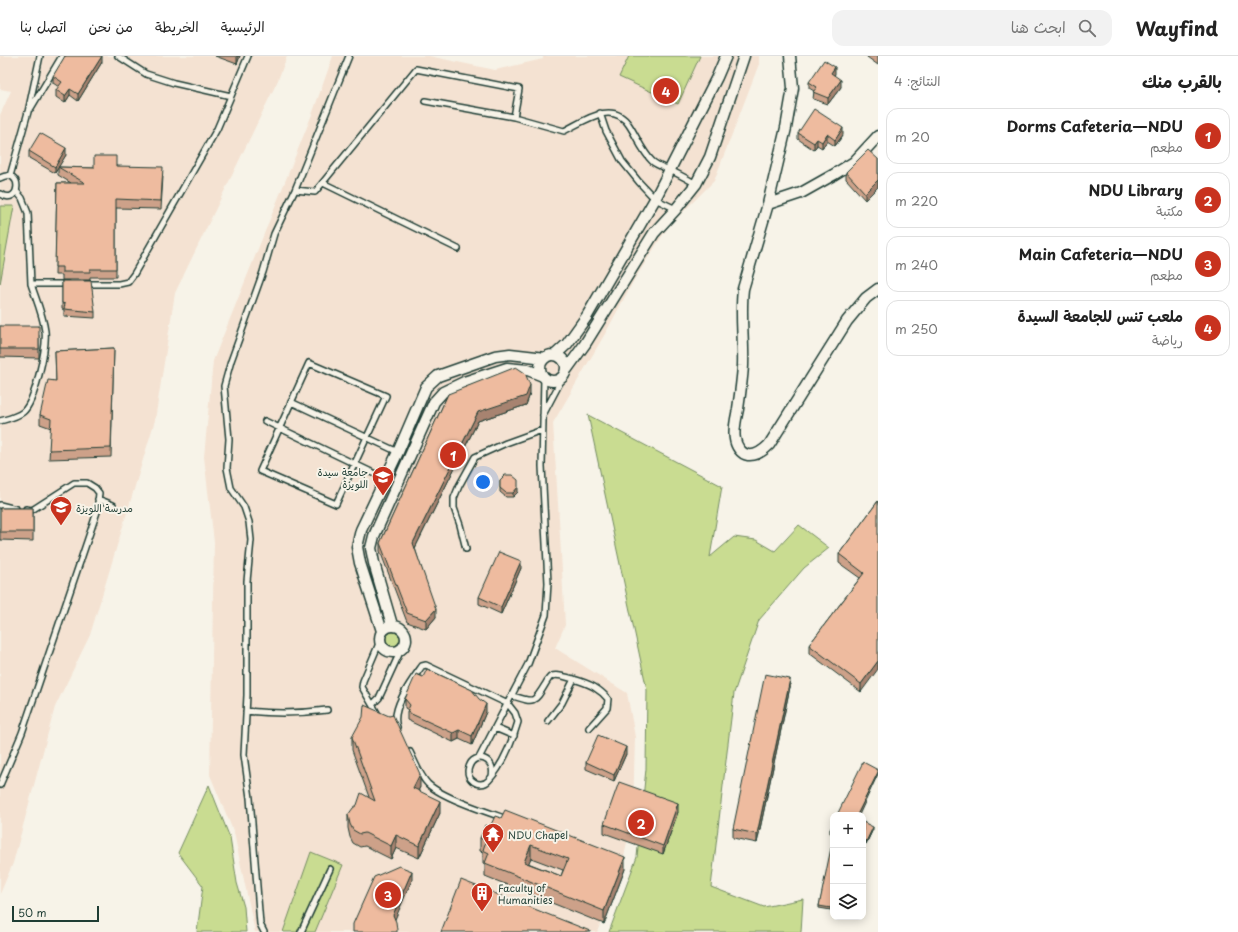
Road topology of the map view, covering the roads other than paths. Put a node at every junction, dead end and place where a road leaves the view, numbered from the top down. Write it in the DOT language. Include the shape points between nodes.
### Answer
graph roads {
  1 [pos="40,56"];
  2 [pos="62,56"];
  3 [pos="118,56"];
  4 [pos="248,56"];
  5 [pos="349,56"];
  6 [pos="726,56"];
  7 [pos="744,56"];
  8 [pos="790,56"];
  9 [pos="798,56"];
  10 [pos="791,67"];
  11 [pos="231,96"];
  12 [pos="424,101"];
  13 [pos="28,112"];
  14 [pos="600,113"];
  15 [pos="514,117"];
  16 [pos="878,136"];
  17 [pos="671,170"];
  18 [pos="10,176"];
  19 [pos="0,178"];
  20 [pos="323,183"];
  21 [pos="696,184"];
  22 [pos="295,190"];
  23 [pos="16,191"];
  24 [pos="0,194"];
  25 [pos="656,199"];
  26 [pos="768,204"];
  27 [pos="676,209"];
  28 [pos="458,249"];
  29 [pos="31,284"];
  30 [pos="73,284"];
  31 [pos="80,284"];
  32 [pos="878,289"];
  33 [pos="550,356"];
  34 [pos="565,373"];
  35 [pos="543,377"];
  36 [pos="291,402"];
  37 [pos="542,416"];
  38 [pos="0,421"];
  39 [pos="265,421"];
  40 [pos="279,429"];
  41 [pos="542,430"];
  42 [pos="367,437"];
  43 [pos="398,452"];
  44 [pos="354,464"];
  45 [pos="386,479"];
  46 [pos="98,499"];
  47 [pos="0,504"];
  48 [pos="113,505"];
  49 [pos="466,549"];
  50 [pos="392,626"];
  51 [pos="382,631"];
  52 [pos="380,641"];
  53 [pos="401,650"];
  54 [pos="574,679"];
  55 [pos="513,696"];
  56 [pos="373,704"];
  57 [pos="508,704"];
  58 [pos="327,710"];
  59 [pos="246,711"];
  60 [pos="377,713"];
  61 [pos="548,721"];
  62 [pos="495,728"];
  63 [pos="589,728"];
  64 [pos="399,729"];
  65 [pos="514,736"];
  66 [pos="409,750"];
  67 [pos="480,758"];
  68 [pos="492,776"];
  69 [pos="0,785"];
  70 [pos="514,822"];
  71 [pos="330,869"];
  72 [pos="260,924"];
  73 [pos="260,932"];
  74 [pos="264,932"];
  75 [pos="301,932"];
  1 -- 13 [label="lane"];
  2 -- 13 [label="lane"];
  3 -- 11 [label="lane" via="146,74"];
  4 -- 11 [label="lane"];
  5 -- 22 [label="lane"];
  6 -- 17 [label="street"];
  7 -- 21 [label="street" via="710,157"];
  8 -- 10 [label="street"];
  9 -- 10 [label="street"];
  10 -- 26 [label="street" via="793,88 790,108"];
  11 -- 31 [label="lane" via="217,129 128,282"];
  12 -- 15 [label="lane"];
  13 -- 18 [label="lane"];
  14 -- 15 [label="lane" via="564,131"];
  14 -- 17 [label="lane" via="616,113 629,124 648,157 654,163"];
  14 -- 25 [label="lane" via="606,131 622,161"];
  15 -- 20 [label="lane" via="520,89 416,69"];
  16 -- 26 [label="street" via="854,162 838,172 801,193"];
  17 -- 21 [label="lane"];
  17 -- 25 [label="street"];
  18 -- 19 [label="lane"];
  18 -- 23 [label="lane" via="17,182"];
  20 -- 22 [label="lane" via="316,192"];
  20 -- 28 [label="lane"];
  21 -- 27 [label="street"];
  22 -- 59 [label="lane" via="274,234 224,386 229,439 227,468 231,488 244,507 250,522"];
  23 -- 24 [label="lane" via="8,197"];
  23 -- 29 [label="lane" via="28,213"];
  25 -- 27 [label="lane"];
  25 -- 33 [label="street" via="587,316 567,344"];
  26 -- 32 [label="street" via="743,289 742,383 734,429 738,449 743,453 752,455 769,445 847,321 866,298"];
  27 -- 34 [label="street" via="654,233"];
  29 -- 30 [label="lane"];
  29 -- 38 [label="lane" via="45,330 45,346 30,404 21,414"];
  33 -- 34 [label="street" via="560,356 564,359"];
  33 -- 35 [label="street" via="540,366"];
  33 -- 43 [label="street" via="495,356 438,376 426,387"];
  34 -- 35 [label="street" via="557,381"];
  34 -- 37 [label="lane"];
  35 -- 37 [label="lane"];
  35 -- 50 [label="street" via="528,370 507,368 464,382 443,392 434,402 371,548"];
  36 -- 40 [label="lane"];
  36 -- 42 [label="lane"];
  36 -- 42 [label="lane" via="309,363 386,396"];
  37 -- 41 [label="lane"];
  39 -- 40 [label="lane"];
  40 -- 44 [label="lane"];
  40 -- 44 [label="lane" via="260,471 336,504"];
  41 -- 49 [label="lane" via="475,457 454,498 454,508"];
  41 -- 55 [label="lane" via="548,583 546,615"];
  42 -- 43 [label="lane"];
  42 -- 44 [label="lane"];
  43 -- 45 [label="street"];
  44 -- 45 [label="lane"];
  45 -- 51 [label="street" via="361,530 357,547"];
  46 -- 47 [label="lane" via="99,493 95,488 87,483 74,483 32,510 10,508"];
  46 -- 48 [label="lane"];
  46 -- 69 [label="lane" via="96,512 22,733"];
  50 -- 51 [label="street"];
  50 -- 53 [label="street" via="398,626 406,634 407,640"];
  51 -- 52 [label="street"];
  52 -- 53 [label="street" via="388,651"];
  52 -- 56 [label="lane" via="362,687"];
  53 -- 56 [label="lane"];
  54 -- 55 [label="lane" via="553,675 534,700 528,701"];
  54 -- 61 [label="lane" via="562,704"];
  54 -- 63 [label="lane" via="592,686 608,699 607,708"];
  55 -- 57 [label="lane"];
  56 -- 60 [label="lane"];
  57 -- 62 [label="lane"];
  57 -- 64 [label="lane" via="426,665 422,666 409,684 396,712 396,724"];
  57 -- 65 [label="lane" via="518,722"];
  58 -- 59 [label="lane" via="275,714"];
  59 -- 72 [label="lane" via="244,755"];
  62 -- 65 [label="lane"];
  62 -- 67 [label="lane"];
  65 -- 68 [label="lane" via="502,764"];
  66 -- 70 [label="lane" via="428,784 439,792"];
  67 -- 68 [label="lane" via="488,760 491,764"];
  67 -- 68 [label="lane" via="469,764 471,780 482,784"];
  71 -- 75 [label="lane"];
  72 -- 73 [label="lane"];
  72 -- 74 [label="lane"];
}
